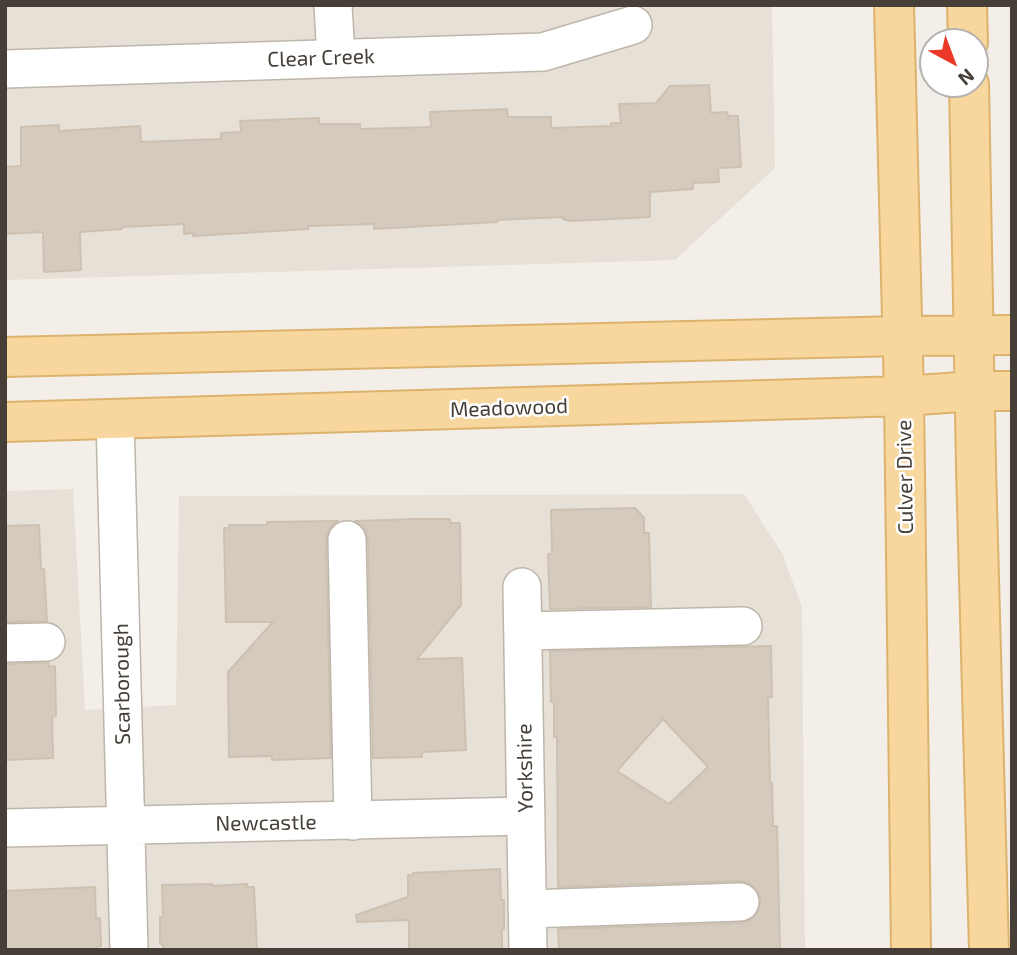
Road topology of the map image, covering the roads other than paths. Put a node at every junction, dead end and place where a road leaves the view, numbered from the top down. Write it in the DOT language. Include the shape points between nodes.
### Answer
graph roads {
  1 [pos="333,5"];
  2 [pos="894,5"];
  3 [pos="967,5"];
  4 [pos="633,25"];
  5 [pos="968,28"];
  6 [pos="336,58"];
  7 [pos="5,69"];
  8 [pos="969,98"];
  9 [pos="1012,335"];
  10 [pos="902,336"];
  11 [pos="973,336"];
  12 [pos="5,357"];
  13 [pos="974,391"];
  14 [pos="1012,391"];
  15 [pos="904,396"];
  16 [pos="115,419"];
  17 [pos="5,422"];
  18 [pos="347,540"];
  19 [pos="522,587"];
  20 [pos="743,626"];
  21 [pos="523,631"];
  22 [pos="46,642"];
  23 [pos="5,643"];
  24 [pos="526,816"];
  25 [pos="353,821"];
  26 [pos="124,825"];
  27 [pos="5,828"];
  28 [pos="740,902"];
  29 [pos="527,909"];
  30 [pos="129,950"];
  31 [pos="528,950"];
  32 [pos="911,950"];
  33 [pos="989,950"];
  1 -- 6 [label="street"];
  2 -- 10 [label="main road, Culver Drive"];
  3 -- 5 [label="main road"];
  4 -- 6 [label="street, Clear Creek" via="543,52"];
  6 -- 7 [label="street, Clear Creek"];
  8 -- 11 [label="main road"];
  9 -- 11 [label="main road"];
  10 -- 11 [label="main road"];
  10 -- 12 [label="main road"];
  10 -- 15 [label="main road, Culver Drive"];
  11 -- 13 [label="main road"];
  13 -- 14 [label="main road, Meadowood"];
  13 -- 15 [label="main road, Meadowood"];
  13 -- 33 [label="main road"];
  15 -- 16 [label="main road, Meadowood"];
  15 -- 32 [label="main road, Culver Drive"];
  16 -- 17 [label="main road, Meadowood"];
  16 -- 26 [label="street, Scarborough"];
  18 -- 25 [label="street"];
  19 -- 21 [label="street, Yorkshire"];
  20 -- 21 [label="street"];
  21 -- 24 [label="street, Yorkshire"];
  22 -- 23 [label="street"];
  24 -- 25 [label="street, Newcastle"];
  24 -- 29 [label="street, Yorkshire"];
  25 -- 26 [label="street, Newcastle"];
  26 -- 27 [label="street, Newcastle"];
  26 -- 30 [label="street, Scarborough"];
  28 -- 29 [label="street"];
  29 -- 31 [label="street, Yorkshire"];
}
